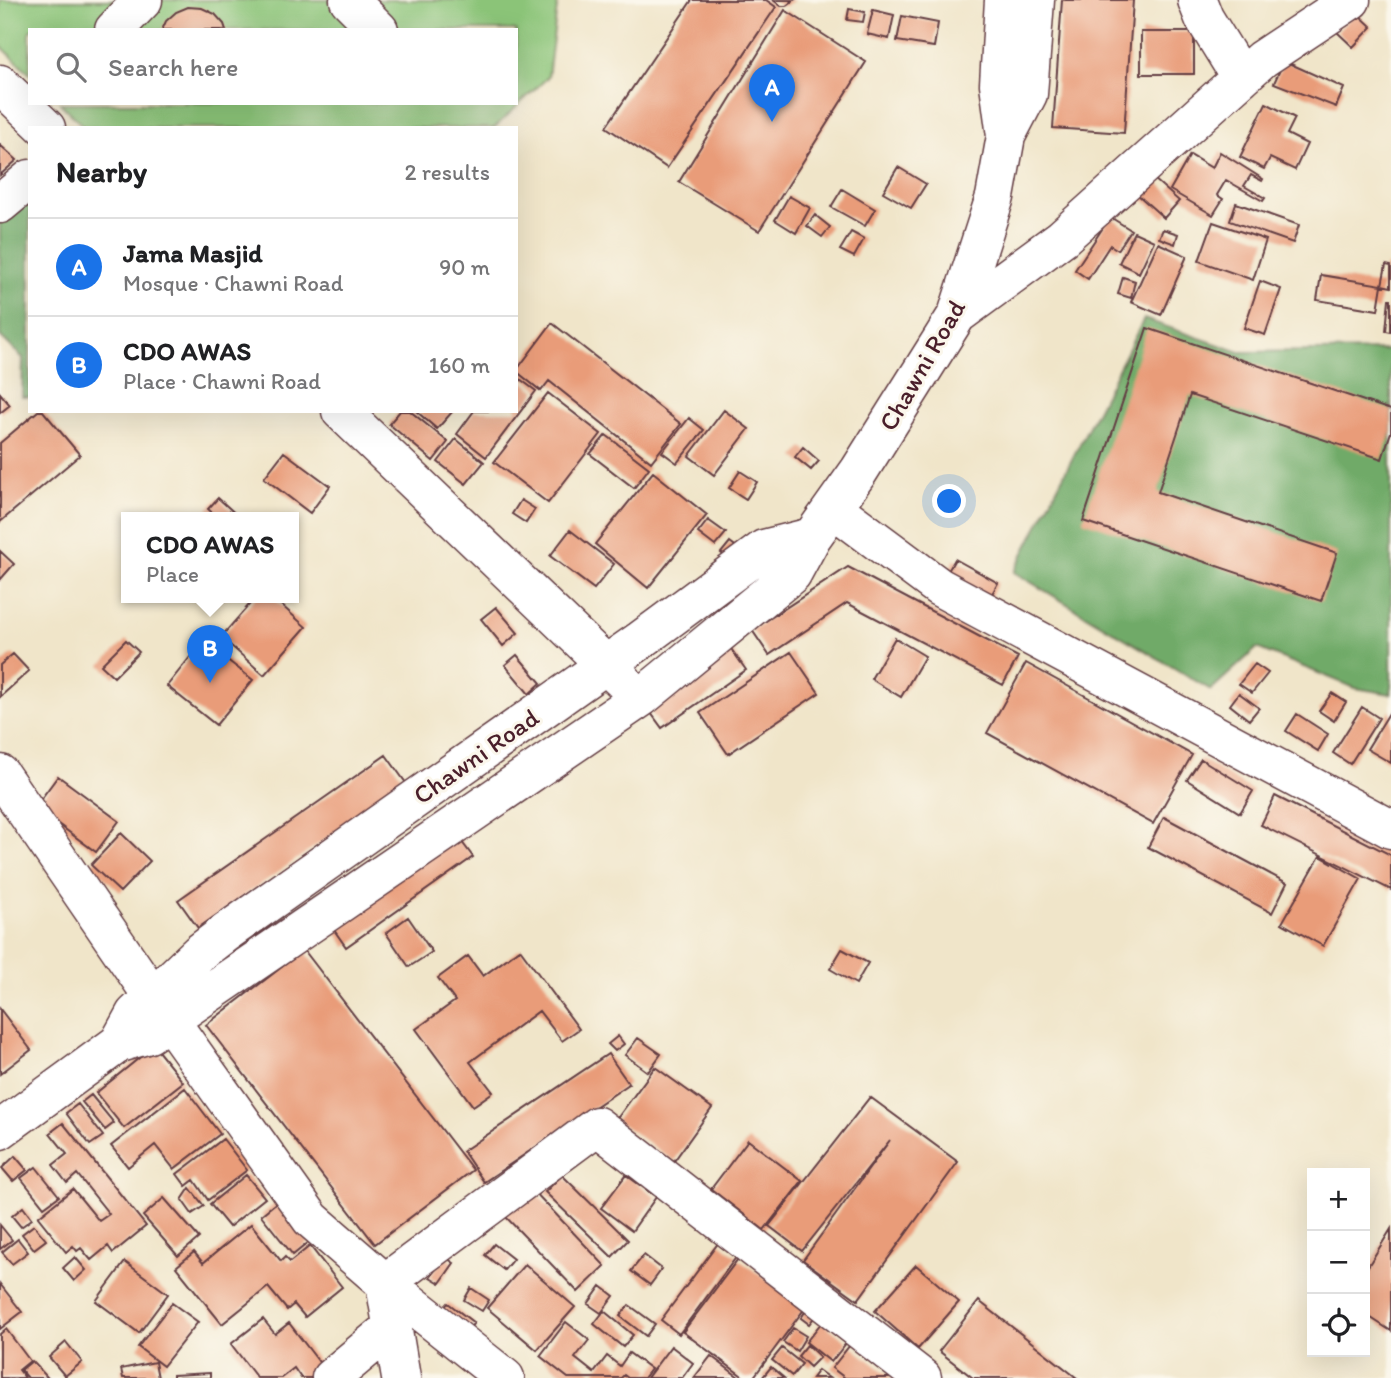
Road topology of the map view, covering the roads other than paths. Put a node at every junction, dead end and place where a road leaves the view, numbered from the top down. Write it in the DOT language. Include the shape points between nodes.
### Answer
graph roads {
  1 [pos="143,0"];
  2 [pos="349,0"];
  3 [pos="1004,0"];
  4 [pos="1035,0"];
  5 [pos="1197,0"];
  6 [pos="1351,0"];
  7 [pos="116,28"];
  8 [pos="377,28"];
  9 [pos="1241,78"];
  10 [pos="0,84"];
  11 [pos="41,115"];
  12 [pos="1006,136"];
  13 [pos="28,180"];
  14 [pos="0,204"];
  15 [pos="957,315"];
  16 [pos="343,413"];
  17 [pos="822,522"];
  18 [pos="605,666"];
  19 [pos="642,697"];
  20 [pos="0,774"];
  21 [pos="1391,829"];
  22 [pos="162,1008"];
  23 [pos="0,1130"];
  24 [pos="385,1283"];
  25 [pos="392,1327"];
  26 [pos="331,1378"];
  27 [pos="401,1378"];
  28 [pos="505,1378"];
  29 [pos="922,1378"];
  1 -- 7 [label="street"];
  2 -- 8 [label="street"];
  3 -- 12 [label="street, Chawni Road" via="999,84"];
  4 -- 12 [label="street, Chawni Road" via="1028,94"];
  5 -- 9 [label="street"];
  6 -- 9 [label="street"];
  9 -- 15 [label="street" via="1062,238"];
  10 -- 11 [label="street"];
  12 -- 15 [label="street, Chawni Road" via="995,197"];
  13 -- 14 [label="street"];
  15 -- 17 [label="street, Chawni Road"];
  16 -- 18 [label="street"];
  17 -- 18 [label="street, Chawni Road" via="764,549"];
  17 -- 19 [label="street, Chawni Road" via="792,574"];
  17 -- 21 [label="street"];
  18 -- 19 [label="street"];
  18 -- 22 [label="street, Chawni Road" via="199,953"];
  19 -- 22 [label="street, Chawni Road"];
  20 -- 22 [label="street"];
  22 -- 23 [label="street, Chawni Road" via="149,1034 119,1043"];
  22 -- 24 [label="street" via="311,1219"];
  24 -- 25 [label="street"];
  24 -- 28 [label="street"];
  24 -- 29 [label="street" via="597,1126"];
  25 -- 26 [label="street"];
  25 -- 27 [label="street"];
}
